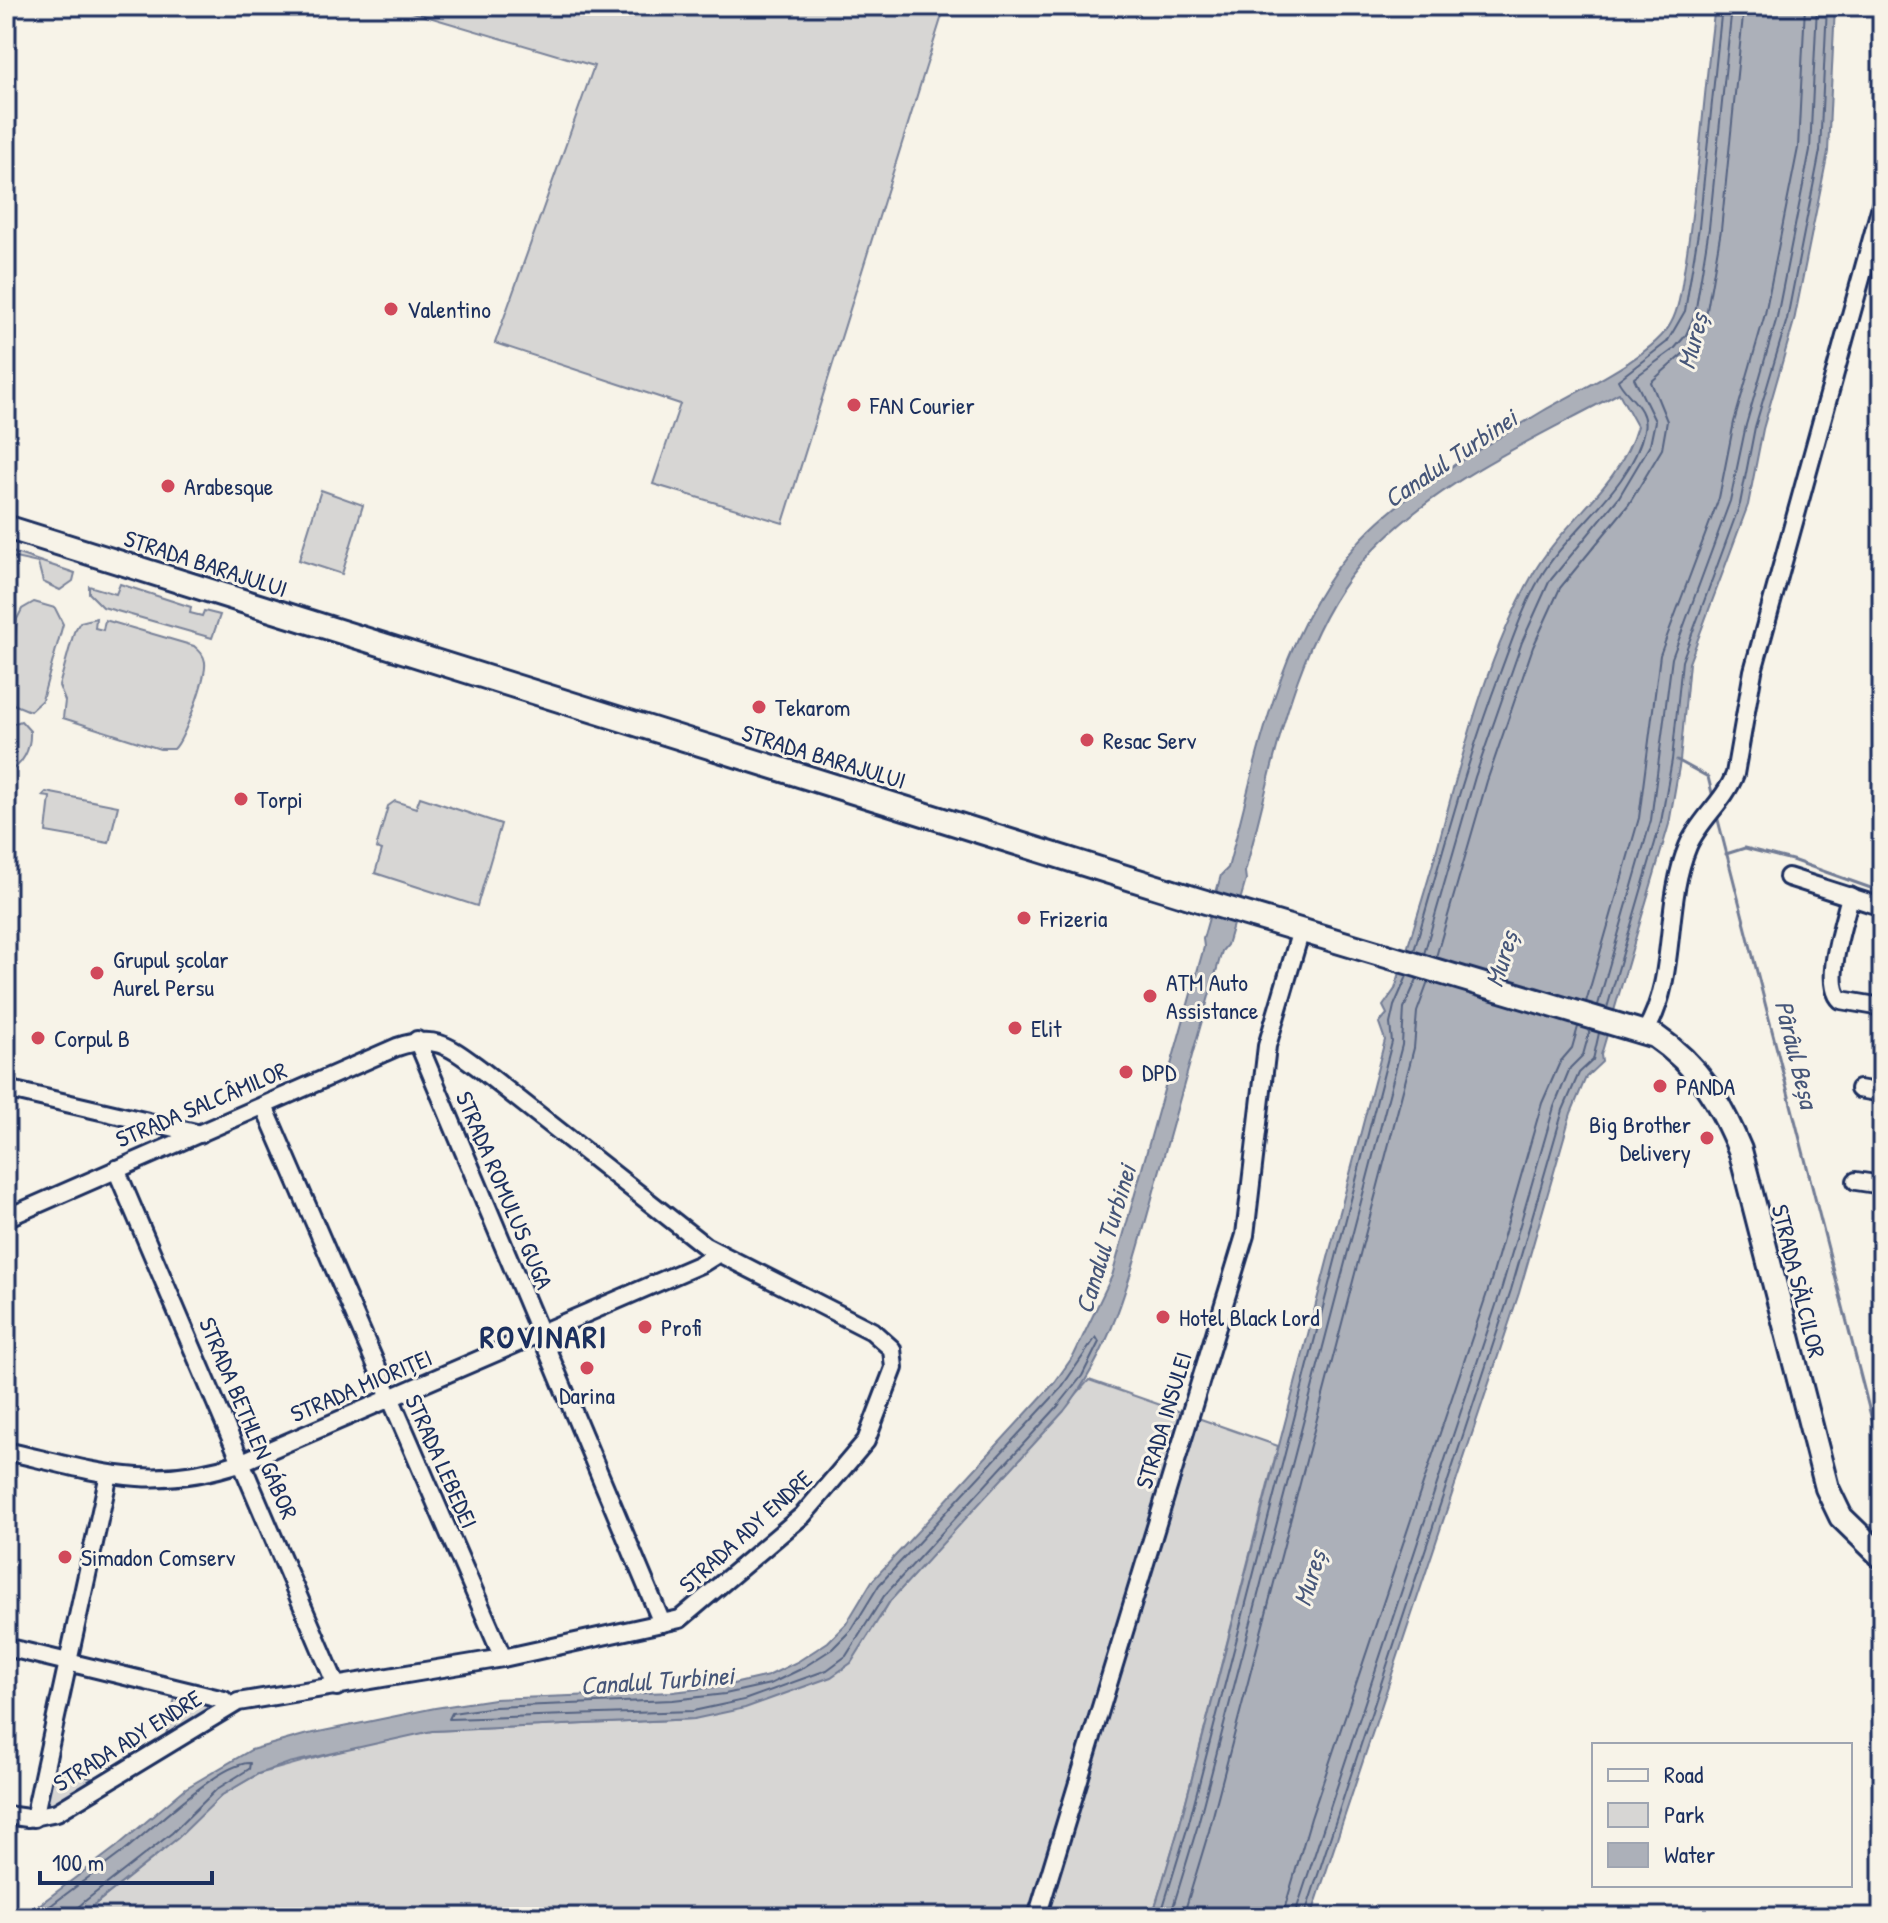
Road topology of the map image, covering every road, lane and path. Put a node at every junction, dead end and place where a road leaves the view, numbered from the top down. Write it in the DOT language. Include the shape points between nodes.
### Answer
graph roads {
  1 [pos="1882,202"];
  2 [pos="6,527"];
  3 [pos="1788,877"];
  4 [pos="1850,896"];
  5 [pos="1882,907"];
  6 [pos="1301,930"];
  7 [pos="1882,1007"];
  8 [pos="1637,1029"];
  9 [pos="417,1040"];
  10 [pos="6,1089"];
  11 [pos="1859,1089"];
  12 [pos="1882,1093"];
  13 [pos="264,1106"];
  14 [pos="200,1134"];
  15 [pos="116,1169"];
  16 [pos="1856,1181"];
  17 [pos="1882,1185"];
  18 [pos="6,1218"];
  19 [pos="719,1253"];
  20 [pos="539,1334"];
  21 [pos="389,1399"];
  22 [pos="6,1451"];
  23 [pos="242,1462"];
  24 [pos="109,1474"];
  25 [pos="1879,1555"];
  26 [pos="662,1623"];
  27 [pos="6,1647"];
  28 [pos="503,1658"];
  29 [pos="67,1660"];
  30 [pos="337,1687"];
  31 [pos="229,1706"];
  32 [pos="6,1815"];
  33 [pos="34,1818"];
  34 [pos="1037,1917"];
  1 -- 8 [label="street" via="1753,671 1730,787 1698,829 1681,868 1659,1001"];
  2 -- 6 [label="main road, STRADA BARAJULUI"];
  3 -- 4 [label="street"];
  4 -- 5 [label="street"];
  4 -- 7 [label="street" via="1833,990 1841,1000"];
  6 -- 8 [label="main road, STRADA BARAJULUI"];
  6 -- 34 [label="street, STRADA INSULEI" via="1267,1046 1245,1235"];
  8 -- 25 [label="main road, STRADA SĂLCILOR" via="1680,1053 1725,1113 1740,1150 1827,1488 1841,1517"];
  9 -- 13 [label="street, STRADA SALCÂMILOR"];
  9 -- 19 [label="street, STRADA ADY ENDRE" via="453,1049"];
  9 -- 20 [label="street, STRADA ROMULUS GUGA"];
  10 -- 14 [label="street"];
  11 -- 12 [label="street"];
  13 -- 14 [label="street, STRADA SALCÂMILOR"];
  13 -- 21 [label="street, STRADA LEBEDEI"];
  14 -- 15 [label="street, STRADA SALCÂMILOR"];
  15 -- 18 [label="street, STRADA SALCÂMILOR"];
  15 -- 23 [label="street, STRADA BETHLEN GÁBOR"];
  16 -- 17 [label="street"];
  19 -- 20 [label="street, STRADA MIORIȚEI"];
  19 -- 26 [label="street, STRADA ADY ENDRE" via="880,1336 894,1355 894,1368 866,1441 821,1497 686,1615"];
  20 -- 21 [label="street, STRADA MIORIȚEI"];
  20 -- 26 [label="street, STRADA ROMULUS GUGA"];
  21 -- 23 [label="street, STRADA MIORIȚEI"];
  21 -- 28 [label="street, STRADA LEBEDEI"];
  22 -- 24 [label="street, STRADA MIORIȚEI"];
  23 -- 24 [label="street, STRADA MIORIȚEI" via="158,1480"];
  23 -- 30 [label="street, STRADA BETHLEN GÁBOR"];
  24 -- 29 [label="street"];
  26 -- 28 [label="street, STRADA ADY ENDRE"];
  27 -- 29 [label="street"];
  28 -- 30 [label="street, STRADA ADY ENDRE"];
  29 -- 31 [label="street" via="224,1700"];
  29 -- 33 [label="street"];
  30 -- 31 [label="street, STRADA ADY ENDRE"];
  31 -- 33 [label="street, STRADA ADY ENDRE" via="57,1812"];
  32 -- 33 [label="street, STRADA ADY ENDRE"];
}
